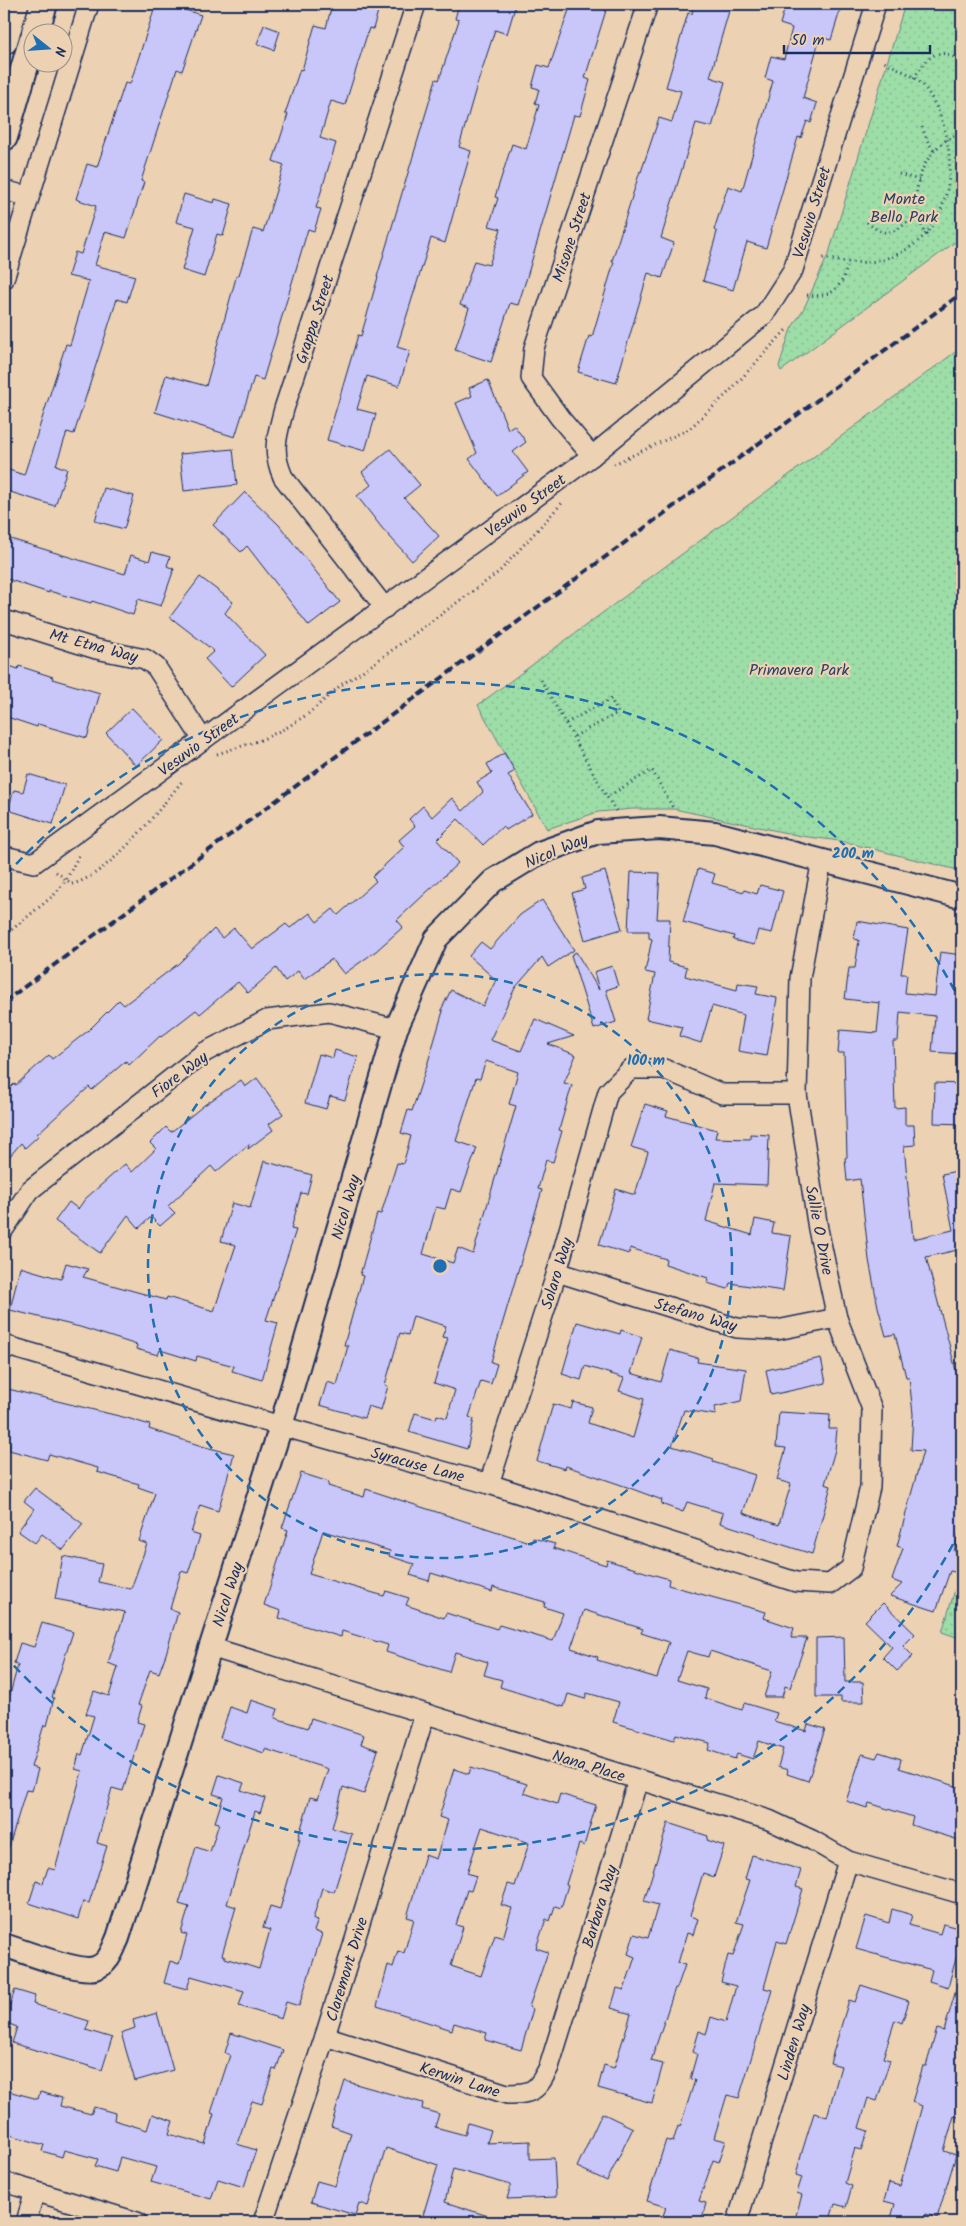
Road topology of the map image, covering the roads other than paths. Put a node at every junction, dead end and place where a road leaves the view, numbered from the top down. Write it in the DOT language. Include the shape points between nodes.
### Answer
graph roads {
  1 [pos="15,4"];
  2 [pos="44,4"];
  3 [pos="89,4"];
  4 [pos="416,4"];
  5 [pos="648,4"];
  6 [pos="876,4"];
  7 [pos="39,22"];
  8 [pos="4,41"];
  9 [pos="22,71"];
  10 [pos="8,111"];
  11 [pos="4,137"];
  12 [pos="4,190"];
  13 [pos="29,197"];
  14 [pos="4,279"];
  15 [pos="592,456"];
  16 [pos="385,608"];
  17 [pos="4,620"];
  18 [pos="203,740"];
  19 [pos="4,856"];
  20 [pos="822,860"];
  21 [pos="962,897"];
  22 [pos="396,1029"];
  23 [pos="797,1094"];
  24 [pos="4,1229"];
  25 [pos="557,1272"];
  26 [pos="837,1318"];
  27 [pos="4,1345"];
  28 [pos="281,1426"];
  29 [pos="489,1484"];
  30 [pos="830,1584"];
  31 [pos="210,1647"];
  32 [pos="425,1714"];
  33 [pos="638,1780"];
  34 [pos="848,1862"];
  35 [pos="962,1894"];
  36 [pos="4,1945"];
  37 [pos="560,2032"];
  38 [pos="325,2036"];
  39 [pos="4,2182"];
  40 [pos="35,2191"];
  41 [pos="26,2222"];
  42 [pos="136,2222"];
  43 [pos="263,2222"];
  44 [pos="737,2222"];
  1 -- 8 [label="main road"];
  2 -- 7 [label="main road"];
  3 -- 13 [label="street"];
  4 -- 16 [label="street, Grappa Street" via="277,437 276,460 283,477"];
  5 -- 15 [label="street, Misone Street" via="534,348 531,378"];
  6 -- 15 [label="street, Vesuvio Street" via="793,270 764,315"];
  9 -- 10 [label="main road"];
  10 -- 11 [label="main road"];
  12 -- 13 [label="street"];
  13 -- 14 [label="street"];
  15 -- 16 [label="street, Vesuvio Street"];
  16 -- 18 [label="street, Vesuvio Street"];
  17 -- 18 [label="street, Mt Etna Way" via="96,649 145,659 156,667"];
  18 -- 19 [label="street, Vesuvio Street" via="34,863"];
  20 -- 21 [label="street, Nicol Way"];
  20 -- 22 [label="street, Nicol Way" via="715,833 659,828 598,832 540,853 493,881 436,939"];
  20 -- 23 [label="street, Sallie O Drive" via="800,978"];
  22 -- 24 [label="street, Fiore Way" via="329,1012 267,1020 205,1052 30,1190"];
  22 -- 28 [label="street, Nicol Way"];
  23 -- 25 [label="street, Solaro Way" via="722,1094 664,1069 631,1069 608,1092"];
  23 -- 26 [label="street, Sallie O Drive" via="818,1229"];
  25 -- 26 [label="street, Stefano Way" via="737,1328 777,1330"];
  25 -- 29 [label="street, Solaro Way"];
  26 -- 30 [label="street, Sallie O Drive" via="872,1409 870,1487 851,1568"];
  27 -- 28 [label="street, Syracuse Lane"];
  28 -- 29 [label="street, Syracuse Lane"];
  28 -- 31 [label="street, Nicol Way"];
  29 -- 30 [label="street, Syracuse Lane" via="796,1582"];
  31 -- 32 [label="street, Nana Place"];
  31 -- 36 [label="street, Nicol Way" via="118,1938 108,1960 95,1968 75,1967"];
  32 -- 33 [label="street, Nana Place"];
  32 -- 38 [label="street, Claremont Drive"];
  33 -- 34 [label="street, Nana Place" via="769,1820 812,1840"];
  33 -- 37 [label="street, Barbara Way"];
  34 -- 35 [label="street, Nana Place"];
  34 -- 44 [label="street, Linden Way"];
  37 -- 38 [label="street, Kerwin Lane" via="540,2085 528,2094 507,2094"];
  38 -- 43 [label="street, Claremont Drive"];
  39 -- 40 [label="street"];
  40 -- 41 [label="street"];
  40 -- 42 [label="street"];
}
